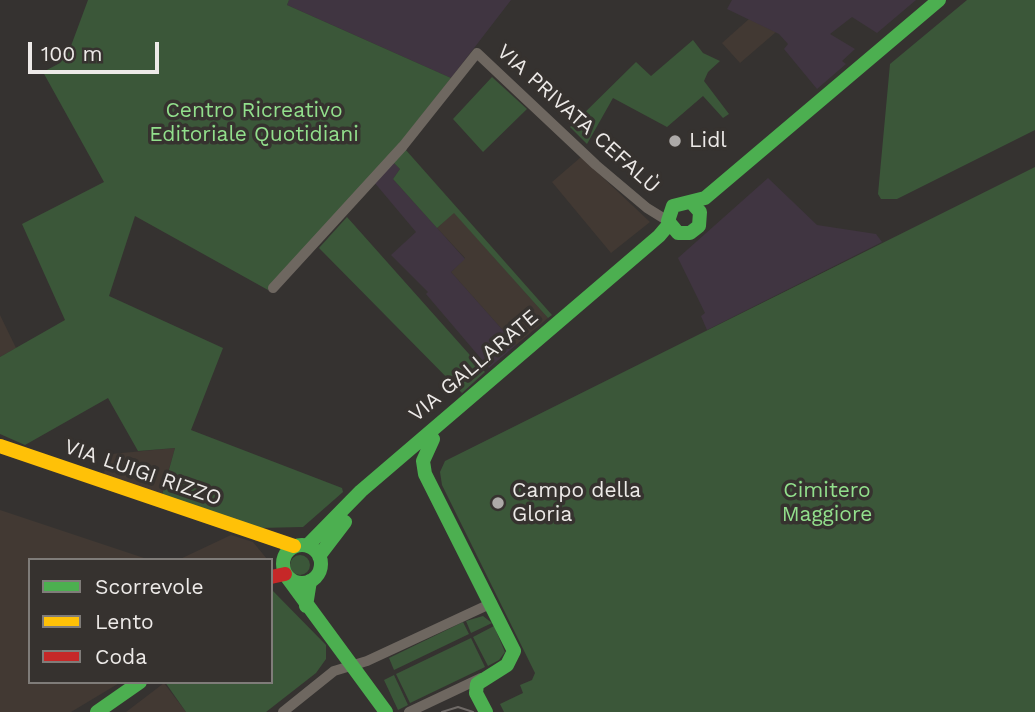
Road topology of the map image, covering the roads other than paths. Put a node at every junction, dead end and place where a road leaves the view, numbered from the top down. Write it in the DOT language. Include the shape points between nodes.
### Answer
graph roads {
  1 [pos="939,0"];
  2 [pos="949,0"];
  3 [pos="696,207"];
  4 [pos="671,225"];
  5 [pos="273,288"];
  6 [pos="433,439"];
  7 [pos="0,448"];
  8 [pos="361,491"];
  9 [pos="258,534"];
  10 [pos="301,546"];
  11 [pos="320,556"];
  12 [pos="273,558"];
  13 [pos="282,573"];
  14 [pos="310,582"];
  15 [pos="492,603"];
  16 [pos="306,606"];
  17 [pos="353,664"];
  18 [pos="483,677"];
  19 [pos="137,684"];
  20 [pos="97,712"];
  21 [pos="283,712"];
  22 [pos="386,712"];
  23 [pos="409,712"];
  24 [pos="486,712"];
  1 -- 3 [label="main road, VIA GALLARATE"];
  2 -- 3 [label="main road, VIA GALLARATE"];
  3 -- 4 [label="main road, VIA GALLARATE" via="682,202 673,206"];
  3 -- 4 [label="main road, VIA GALLARATE" via="701,220 697,229 688,234"];
  4 -- 5 [label="street, VIA PRIVATA CEFALÙ" via="596,165 477,53 403,146"];
  4 -- 6 [label="main road, VIA GALLARATE"];
  4 -- 8 [label="main road, VIA GALLARATE"];
  6 -- 11 [label="main road, VIA GALLARATE" via="368,498 332,536"];
  6 -- 15 [label="main road" via="424,461 425,474"];
  7 -- 9 [label="main road, VIA LUIGI RIZZO"];
  8 -- 9 [label="main road" via="301,536"];
  8 -- 10 [label="main road, VIA GALLARATE"];
  9 -- 10 [label="main road, VIA LUIGI RIZZO"];
  9 -- 12 [label="main road"];
  10 -- 11 [label="main road"];
  10 -- 13 [label="main road, VIA GALLARATE" via="286,553"];
  11 -- 14 [label="main road, VIA GALLARATE" via="320,571"];
  13 -- 14 [label="main road" via="298,583"];
  13 -- 16 [label="main road"];
  14 -- 16 [label="main road"];
  15 -- 17 [label="street" via="367,662"];
  15 -- 18 [label="main road" via="514,651 507,665"];
  16 -- 17 [label="main road"];
  17 -- 21 [label="street" via="334,671"];
  17 -- 22 [label="main road"];
  18 -- 23 [label="street"];
  18 -- 24 [label="main road" via="475,690"];
  19 -- 20 [label="main road"];
}
